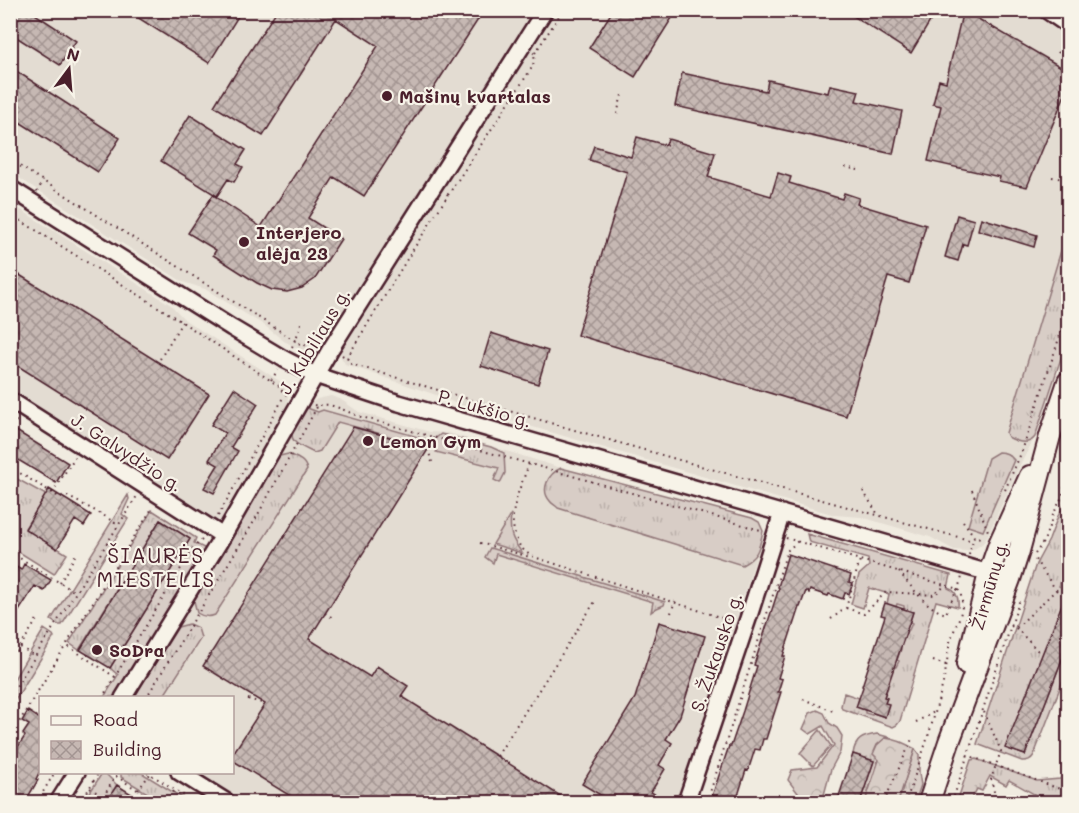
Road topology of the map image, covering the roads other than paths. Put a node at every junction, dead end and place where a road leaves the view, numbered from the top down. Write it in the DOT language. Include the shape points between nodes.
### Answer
graph roads {
  1 [pos="545,10"];
  2 [pos="1046,10"];
  3 [pos="1068,32"];
  4 [pos="10,188"];
  5 [pos="315,375"];
  6 [pos="1068,382"];
  7 [pos="10,400"];
  8 [pos="1050,436"];
  9 [pos="782,513"];
  10 [pos="223,536"];
  11 [pos="989,573"];
  12 [pos="1016,585"];
  13 [pos="124,696"];
  14 [pos="949,742"];
  15 [pos="76,774"];
  16 [pos="182,774"];
  17 [pos="58,802"];
  18 [pos="226,802"];
  19 [pos="686,802"];
  20 [pos="929,802"];
  1 -- 5 [label="street, J. Kubiliaus g."];
  2 -- 3 [label="street"];
  4 -- 5 [label="street, P. Lukšio g." via="232,328"];
  5 -- 9 [label="street, P. Lukšio g." via="409,406"];
  5 -- 10 [label="street, J. Kubiliaus g."];
  6 -- 8 [label="main road, Žirmūnų g."];
  7 -- 10 [label="street, J. Galvydžio g."];
  8 -- 11 [label="main road, Žirmūnų g."];
  8 -- 12 [label="main road, Žirmūnų g." via="1019,551"];
  9 -- 11 [label="street, P. Lukšio g."];
  9 -- 19 [label="street, S. Žukausko g." via="769,533 746,626"];
  10 -- 13 [label="street, J. Kubiliaus g."];
  11 -- 12 [label="main road"];
  11 -- 14 [label="main road, Žirmūnų g."];
  12 -- 14 [label="main road, Žirmūnų g."];
  14 -- 20 [label="main road, Žirmūnų g."];
  15 -- 17 [label="street"];
  16 -- 18 [label="street"];
}
